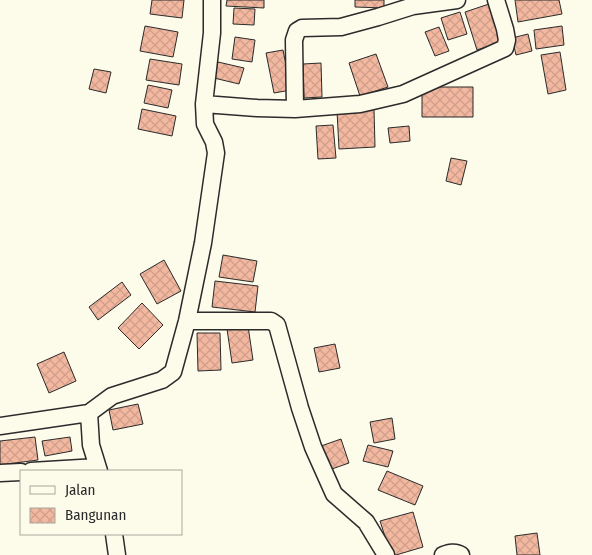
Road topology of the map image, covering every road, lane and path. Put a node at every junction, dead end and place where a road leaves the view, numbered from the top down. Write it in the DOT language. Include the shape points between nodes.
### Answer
graph roads {
  1 [pos="212,0"];
  2 [pos="457,0"];
  3 [pos="496,0"];
  4 [pos="204,104"];
  5 [pos="294,109"];
  6 [pos="187,321"];
  7 [pos="89,413"];
  8 [pos="0,426"];
  9 [pos="98,469"];
  10 [pos="64,470"];
  11 [pos="20,472"];
  12 [pos="0,473"];
  13 [pos="114,535"];
  14 [pos="117,555"];
  15 [pos="386,555"];
  16 [pos="443,555"];
  17 [pos="461,555"];
  1 -- 4 [label="street" via="212,33"];
  2 -- 5 [label="street" via="413,6 341,27 296,31"];
  3 -- 5 [label="street" via="505,29 505,48 403,94 360,104"];
  4 -- 5 [label="street"];
  4 -- 6 [label="street" via="205,124 216,153"];
  6 -- 7 [label="street" via="173,372 162,380 112,396"];
  6 -- 15 [label="street" via="271,321 277,325 313,446 334,494 366,522"];
  7 -- 8 [label="street"];
  7 -- 9 [label="street" via="91,445"];
  9 -- 10 [label="street"];
  11 -- 12 [label="street"];
  13 -- 14 [label="street"];
  16 -- 17 [label="street" via="452,552"];
}
